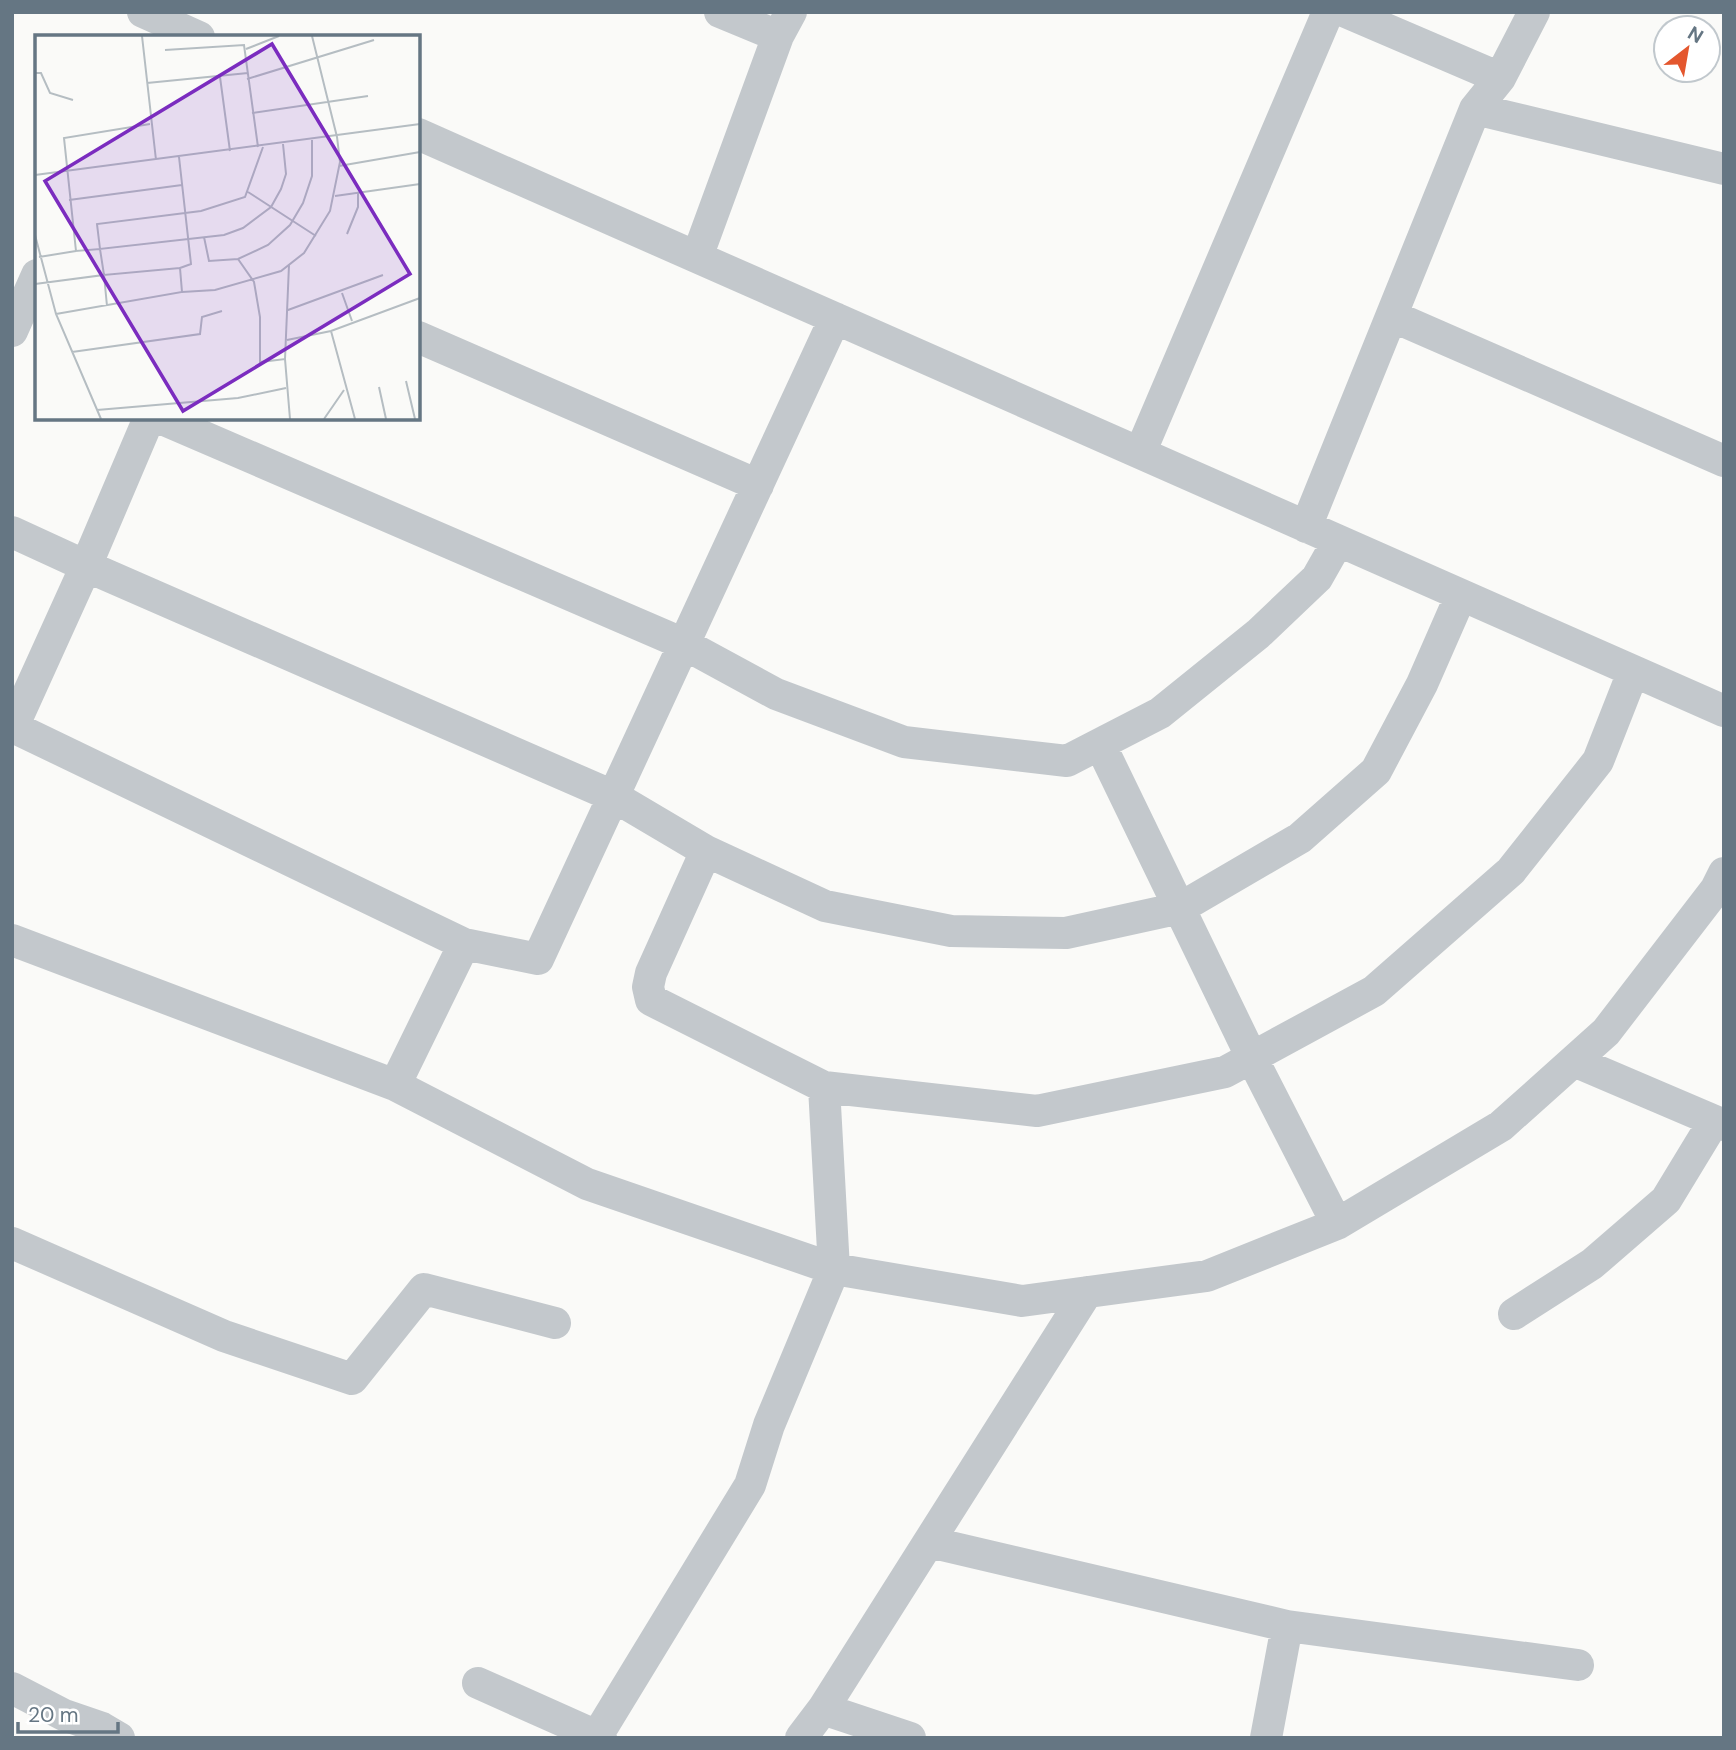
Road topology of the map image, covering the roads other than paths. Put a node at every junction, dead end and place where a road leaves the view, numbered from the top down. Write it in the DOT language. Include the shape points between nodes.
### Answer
graph roads {
  1 [pos="720,12"];
  2 [pos="1328,12"];
  3 [pos="1346,12"];
  4 [pos="1534,12"];
  5 [pos="145,19"];
  6 [pos="784,24"];
  7 [pos="193,35"];
  8 [pos="1500,78"];
  9 [pos="1475,109"];
  10 [pos="420,135"];
  11 [pos="1724,169"];
  12 [pos="697,257"];
  13 [pos="35,279"];
  14 [pos="1392,316"];
  15 [pos="835,318"];
  16 [pos="12,331"];
  17 [pos="420,338"];
  18 [pos="148,420"];
  19 [pos="165,420"];
  20 [pos="1140,453"];
  21 [pos="1724,461"];
  22 [pos="758,485"];
  23 [pos="1306,527"];
  24 [pos="12,533"];
  25 [pos="1338,541"];
  26 [pos="86,566"];
  27 [pos="1461,595"];
  28 [pos="684,644"];
  29 [pos="1633,671"];
  30 [pos="1724,711"];
  31 [pos="13,728"];
  32 [pos="1100,744"];
  33 [pos="613,796"];
  34 [pos="706,851"];
  35 [pos="1724,873"];
  36 [pos="1180,908"];
  37 [pos="1712,913"];
  38 [pos="12,940"];
  39 [pos="464,944"];
  40 [pos="1252,1058"];
  41 [pos="1574,1061"];
  42 [pos="396,1085"];
  43 [pos="824,1087"];
  44 [pos="1719,1123"];
  45 [pos="1337,1224"];
  46 [pos="12,1242"];
  47 [pos="834,1269"];
  48 [pos="1087,1292"];
  49 [pos="1514,1314"];
  50 [pos="555,1323"];
  51 [pos="929,1542"];
  52 [pos="1287,1626"];
  53 [pos="1578,1665"];
  54 [pos="478,1683"];
  55 [pos="12,1688"];
  56 [pos="824,1709"];
  57 [pos="599,1737"];
  58 [pos="119,1738"];
  59 [pos="801,1738"];
  60 [pos="909,1738"];
  61 [pos="1266,1738"];
  1 -- 6 [label="street"];
  2 -- 20 [label="street"];
  3 -- 8 [label="street"];
  4 -- 8 [label="street"];
  5 -- 7 [label="street"];
  6 -- 12 [label="street"];
  8 -- 9 [label="street"];
  9 -- 11 [label="street"];
  9 -- 14 [label="street"];
  10 -- 12 [label="street"];
  12 -- 15 [label="street"];
  13 -- 16 [label="street"];
  14 -- 21 [label="street"];
  14 -- 23 [label="street"];
  15 -- 20 [label="street"];
  15 -- 22 [label="street"];
  17 -- 22 [label="street"];
  18 -- 26 [label="street"];
  19 -- 28 [label="street"];
  20 -- 23 [label="street"];
  22 -- 28 [label="street"];
  23 -- 25 [label="street"];
  24 -- 26 [label="street"];
  25 -- 27 [label="street"];
  25 -- 32 [label="street" via="1317,578 1258,634 1160,713"];
  26 -- 31 [label="street"];
  26 -- 33 [label="street"];
  27 -- 29 [label="street"];
  27 -- 36 [label="street" via="1422,684 1376,771 1300,838"];
  28 -- 32 [label="street" via="776,694 904,742 1066,761"];
  28 -- 33 [label="street"];
  29 -- 30 [label="street"];
  29 -- 40 [label="street" via="1598,761 1511,871 1374,990"];
  31 -- 39 [label="street"];
  32 -- 36 [label="street"];
  33 -- 34 [label="street"];
  33 -- 39 [label="street" via="538,959"];
  34 -- 36 [label="street" via="825,906 951,931 1066,933"];
  34 -- 43 [label="street" via="651,973 651,1000"];
  35 -- 37 [label="street"];
  36 -- 40 [label="street"];
  37 -- 41 [label="street" via="1606,1032"];
  38 -- 42 [label="street"];
  39 -- 42 [label="street"];
  40 -- 43 [label="street" via="1225,1072 1037,1111"];
  40 -- 45 [label="street"];
  41 -- 44 [label="street"];
  41 -- 45 [label="street" via="1501,1126"];
  42 -- 47 [label="street" via="587,1184"];
  43 -- 47 [label="street"];
  44 -- 49 [label="street" via="1666,1200 1592,1264"];
  45 -- 48 [label="street" via="1207,1276"];
  46 -- 50 [label="street" via="224,1336 352,1380 424,1289"];
  47 -- 48 [label="street" via="1022,1301"];
  47 -- 57 [label="street" via="769,1425 750,1485"];
  48 -- 51 [label="street"];
  51 -- 52 [label="street"];
  51 -- 56 [label="street"];
  52 -- 53 [label="street"];
  52 -- 61 [label="street"];
  54 -- 57 [label="street"];
  55 -- 58 [label="street"];
  56 -- 59 [label="street"];
  56 -- 60 [label="street"];
}
